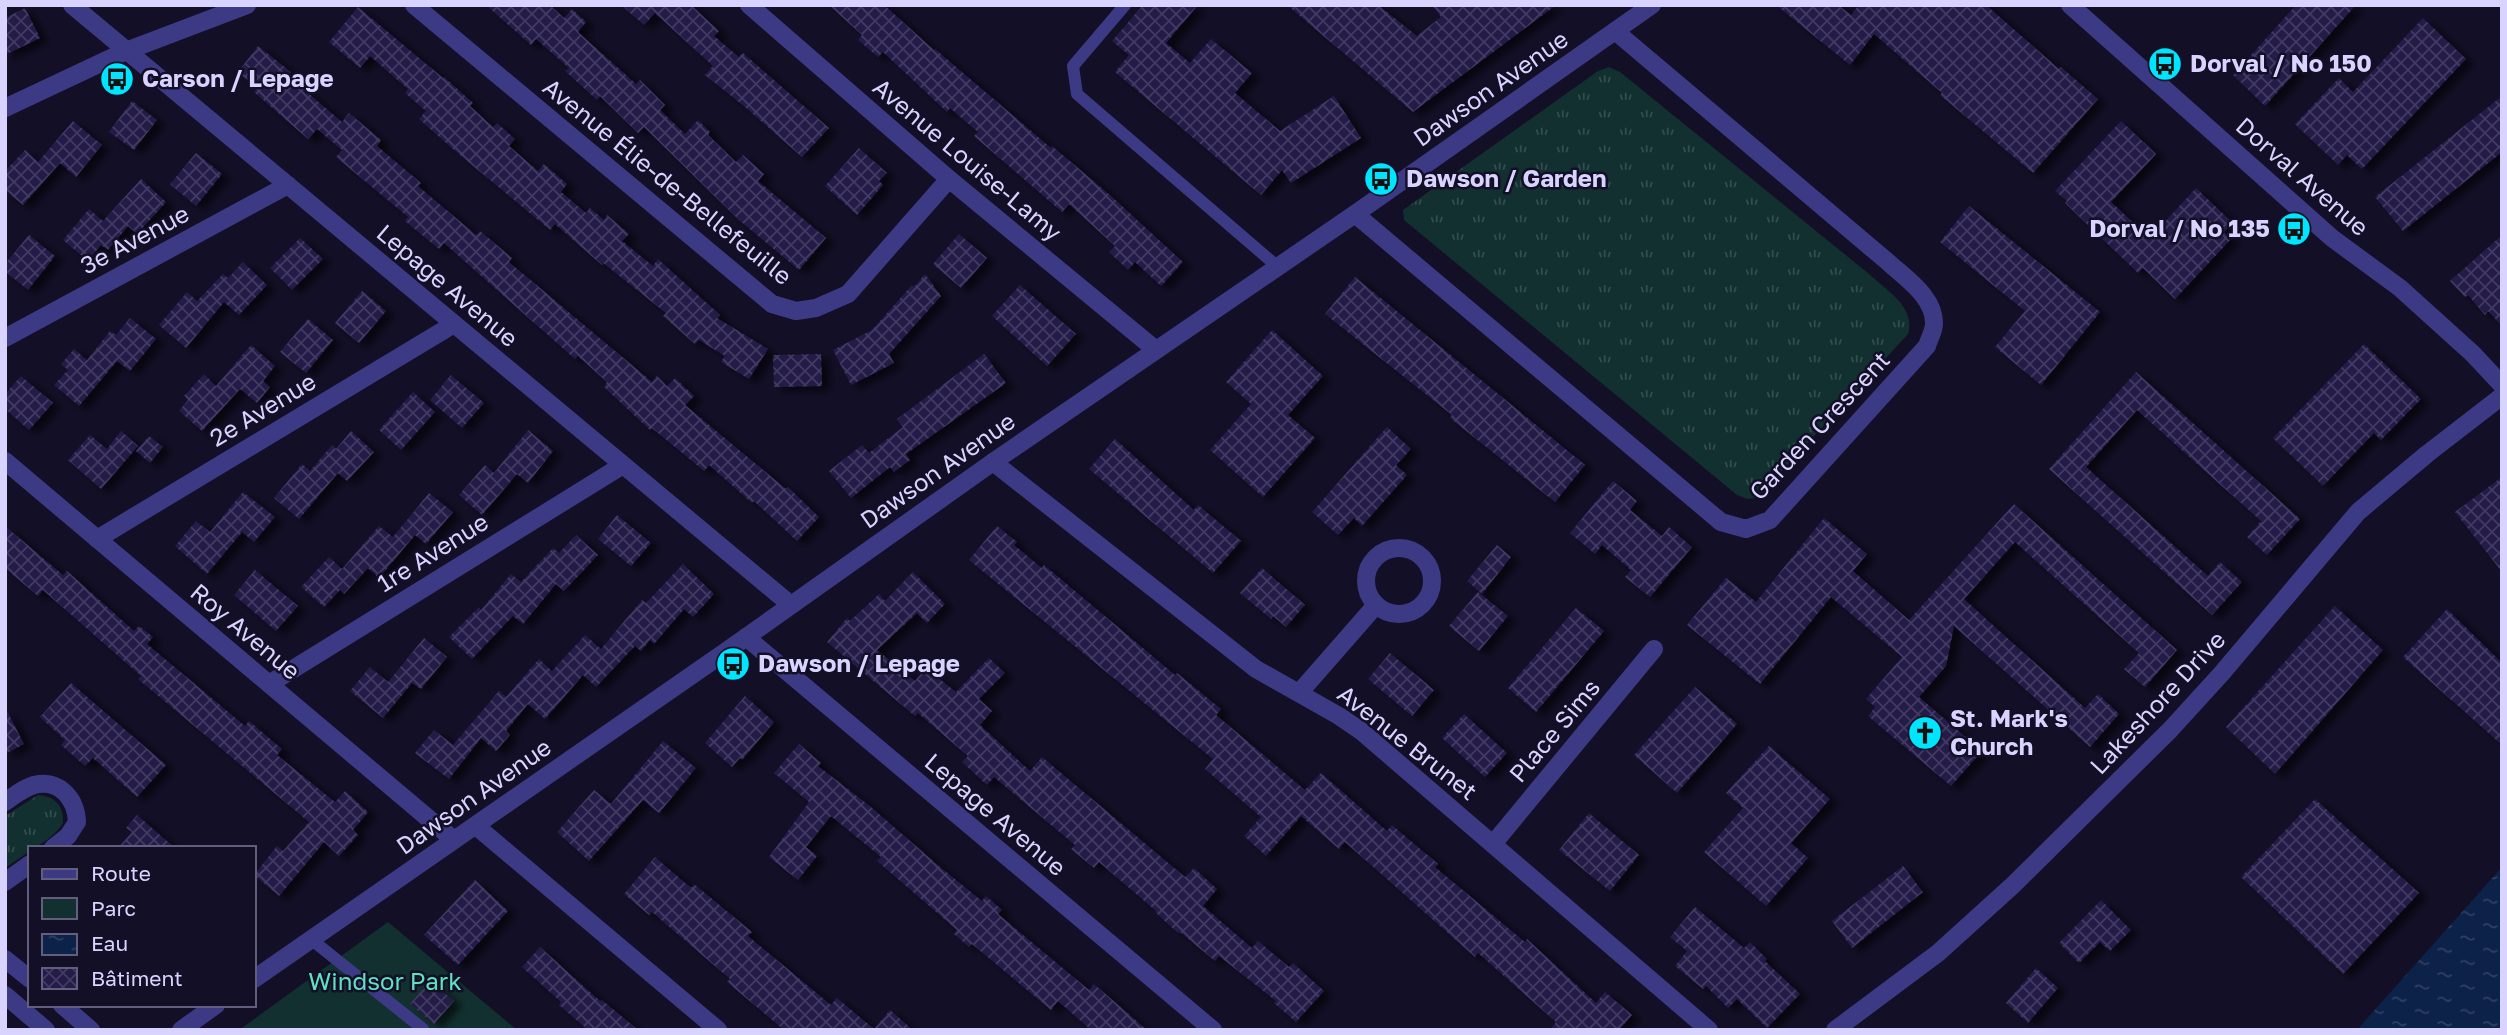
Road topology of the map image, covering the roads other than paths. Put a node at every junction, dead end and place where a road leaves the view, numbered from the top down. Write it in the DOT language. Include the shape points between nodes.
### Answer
graph roads {
  1 [pos="72,5"];
  2 [pos="247,5"];
  3 [pos="414,5"];
  4 [pos="749,5"];
  5 [pos="1125,5"];
  6 [pos="1653,5"];
  7 [pos="2070,5"];
  8 [pos="1615,32"];
  9 [pos="126,51"];
  10 [pos="5,108"];
  11 [pos="949,178"];
  12 [pos="288,185"];
  13 [pos="1355,214"];
  14 [pos="1278,267"];
  15 [pos="454,324"];
  16 [pos="5,338"];
  17 [pos="1156,350"];
  18 [pos="2502,385"];
  19 [pos="2502,396"];
  20 [pos="5,461"];
  21 [pos="993,462"];
  22 [pos="623,465"];
  23 [pos="97,539"];
  24 [pos="791,605"];
  25 [pos="1376,605"];
  26 [pos="746,637"];
  27 [pos="1654,649"];
  28 [pos="269,684"];
  29 [pos="1299,693"];
  30 [pos="5,802"];
  31 [pos="477,825"];
  32 [pos="454,840"];
  33 [pos="1493,844"];
  34 [pos="56,846"];
  35 [pos="28,865"];
  36 [pos="5,882"];
  37 [pos="312,940"];
  38 [pos="5,959"];
  39 [pos="28,977"];
  40 [pos="256,978"];
  41 [pos="5,995"];
  42 [pos="64,1007"];
  43 [pos="213,1007"];
  44 [pos="423,1029"];
  45 [pos="46,1030"];
  46 [pos="91,1030"];
  47 [pos="181,1030"];
  48 [pos="718,1030"];
  49 [pos="1213,1030"];
  50 [pos="1709,1030"];
  51 [pos="1835,1030"];
  1 -- 9 [label="street, Lepage Avenue"];
  2 -- 9 [label="street"];
  3 -- 11 [label="street, Avenue Élie-de-Bellefeuille" via="772,304 796,311 848,294"];
  4 -- 11 [label="street, Avenue Louise-Lamy"];
  5 -- 14 [label="lane" via="1073,66 1077,94"];
  6 -- 8 [label="street, Dawson Avenue"];
  7 -- 18 [label="street, Dorval Avenue" via="2332,238 2400,288"];
  8 -- 13 [label="street, Dawson Avenue"];
  8 -- 13 [label="street, Garden Crescent" via="1888,262 1922,293 1931,308 1934,324 1927,345 1770,520 1746,529 1721,522"];
  9 -- 10 [label="street"];
  9 -- 12 [label="street, Lepage Avenue"];
  11 -- 17 [label="street, Avenue Louise-Lamy"];
  12 -- 15 [label="street, Lepage Avenue"];
  12 -- 16 [label="street, 3e Avenue"];
  13 -- 14 [label="street, Dawson Avenue"];
  14 -- 17 [label="street, Dawson Avenue"];
  15 -- 22 [label="street, Lepage Avenue"];
  15 -- 23 [label="street, 2e Avenue"];
  17 -- 21 [label="street, Dawson Avenue"];
  19 -- 51 [label="street, Lakeshore Drive" via="2358,512 2170,730 2012,886 1938,953"];
  20 -- 23 [label="street, Roy Avenue"];
  21 -- 24 [label="street, Dawson Avenue"];
  21 -- 29 [label="street, Avenue Brunet" via="1255,669"];
  22 -- 24 [label="street, Lepage Avenue"];
  22 -- 28 [label="street, 1re Avenue"];
  23 -- 28 [label="street, Roy Avenue"];
  24 -- 26 [label="street, Dawson Avenue"];
  25 -- 29 [label="street"];
  26 -- 31 [label="street, Dawson Avenue"];
  26 -- 49 [label="street, Lepage Avenue"];
  27 -- 33 [label="street, Place Sims"];
  28 -- 32 [label="street, Roy Avenue"];
  29 -- 33 [label="street, Avenue Brunet" via="1361,731"];
  30 -- 34 [label="street" via="38,784 67,793 77,822"];
  31 -- 32 [label="street, Dawson Avenue"];
  31 -- 48 [label="street"];
  32 -- 37 [label="street, Dawson Avenue"];
  33 -- 50 [label="street, Avenue Brunet"];
  35 -- 36 [label="street"];
  37 -- 40 [label="street, Dawson Avenue"];
  37 -- 44 [label="lane"];
  38 -- 39 [label="street"];
  41 -- 45 [label="street"];
  42 -- 46 [label="street"];
  43 -- 47 [label="street"];
}
